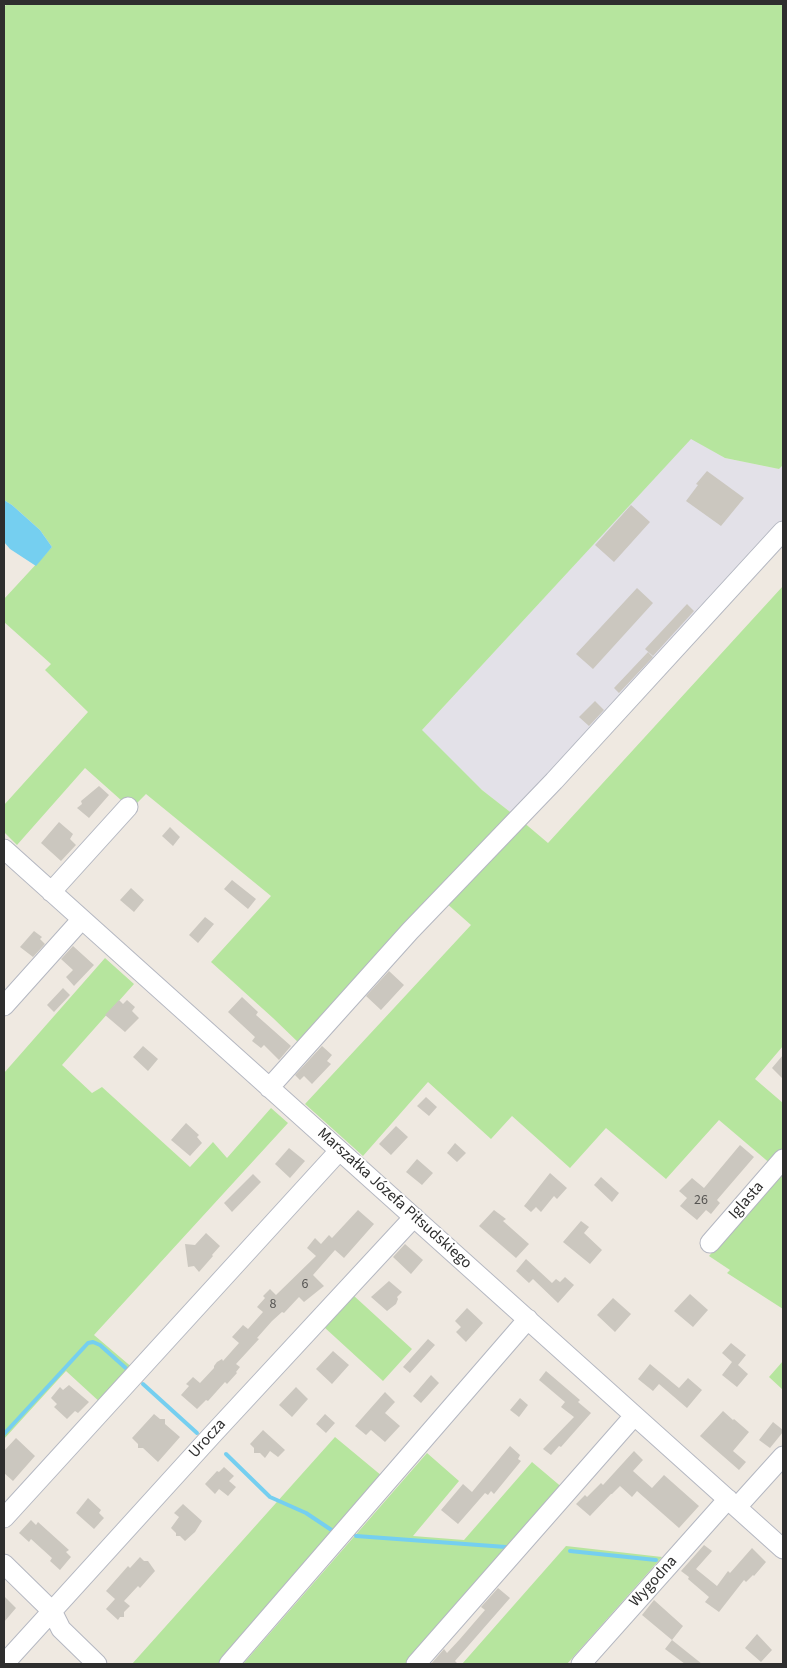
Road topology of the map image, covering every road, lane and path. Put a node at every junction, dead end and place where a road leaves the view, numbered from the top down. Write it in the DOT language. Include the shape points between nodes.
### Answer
graph roads {
  1 [pos="783,531"];
  2 [pos="128,807"];
  3 [pos="4,849"];
  4 [pos="51,892"];
  5 [pos="82,919"];
  6 [pos="4,1006"];
  7 [pos="269,1088"];
  8 [pos="339,1151"];
  9 [pos="783,1159"];
  10 [pos="414,1217"];
  11 [pos="710,1243"];
  12 [pos="528,1319"];
  13 [pos="634,1416"];
  14 [pos="783,1456"];
  15 [pos="732,1503"];
  16 [pos="4,1518"];
  17 [pos="783,1549"];
  18 [pos="4,1564"];
  19 [pos="52,1611"];
  20 [pos="4,1664"];
  21 [pos="97,1664"];
  22 [pos="229,1664"];
  23 [pos="416,1664"];
  24 [pos="581,1664"];
  1 -- 7 [label="street" via="554,781 410,931"];
  2 -- 4 [label="street"];
  3 -- 4 [label="street, Marszałka Józefa Piłsudskiego"];
  4 -- 5 [label="street, Marszałka Józefa Piłsudskiego"];
  5 -- 6 [label="street"];
  5 -- 7 [label="street, Marszałka Józefa Piłsudskiego"];
  7 -- 8 [label="street, Marszałka Józefa Piłsudskiego"];
  8 -- 10 [label="street, Marszałka Józefa Piłsudskiego"];
  8 -- 16 [label="street"];
  9 -- 11 [label="street, Iglasta"];
  10 -- 12 [label="street, Marszałka Józefa Piłsudskiego"];
  10 -- 19 [label="street, Urocza"];
  12 -- 13 [label="street, Marszałka Józefa Piłsudskiego"];
  12 -- 22 [label="street"];
  13 -- 15 [label="street, Marszałka Józefa Piłsudskiego"];
  13 -- 23 [label="street"];
  14 -- 15 [label="street, Wygodna"];
  15 -- 17 [label="street, Marszałka Józefa Piłsudskiego"];
  15 -- 24 [label="street, Wygodna"];
  18 -- 19 [label="street"];
  19 -- 20 [label="street, Urocza"];
  19 -- 21 [label="street" via="61,1629"];
}
